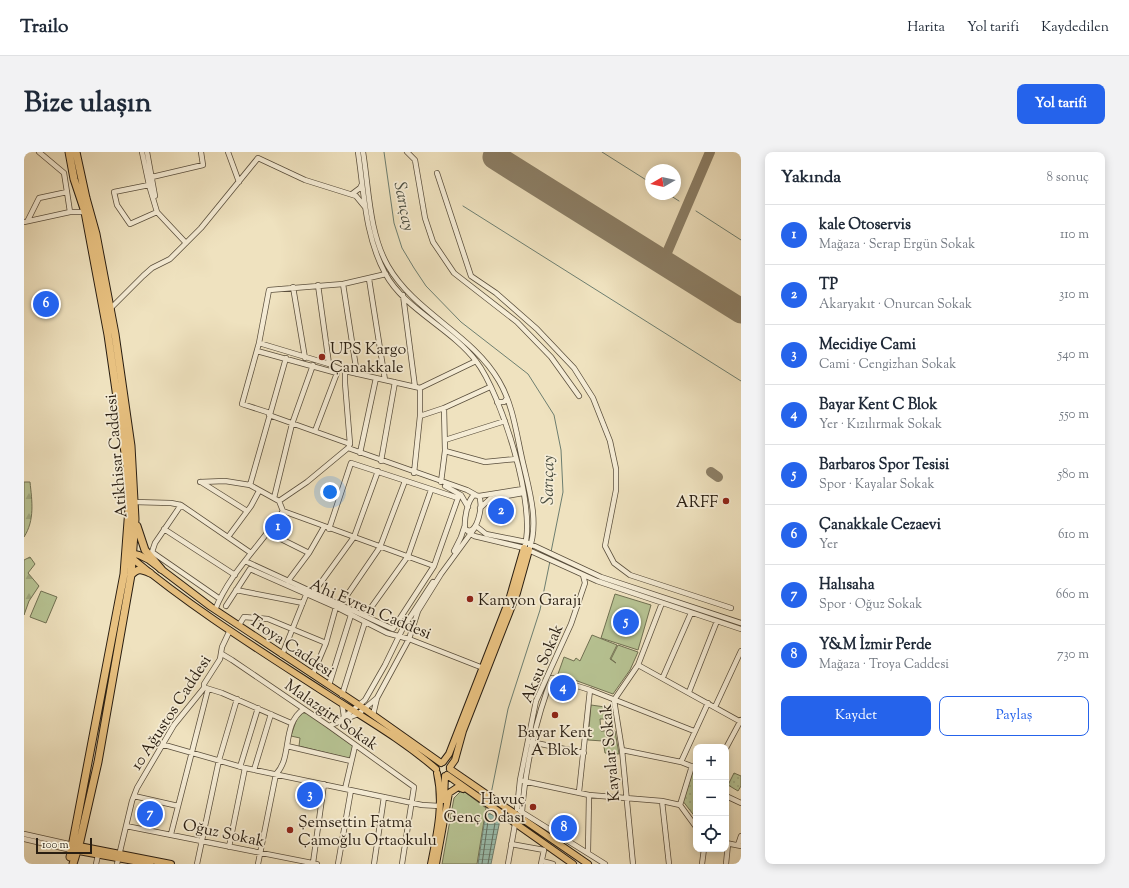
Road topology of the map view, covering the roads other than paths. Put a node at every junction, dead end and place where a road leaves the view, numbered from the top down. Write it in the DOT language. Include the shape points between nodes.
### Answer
graph roads {
  1 [pos="39,152"];
  2 [pos="69,152"];
  3 [pos="76,152"];
  4 [pos="142,152"];
  5 [pos="147,152"];
  6 [pos="201,152"];
  7 [pos="228,152"];
  8 [pos="358,152"];
  9 [pos="363,152"];
  10 [pos="407,152"];
  11 [pos="437,173"];
  12 [pos="152,177"];
  13 [pos="239,182"];
  14 [pos="362,183"];
  15 [pos="149,185"];
  16 [pos="68,192"];
  17 [pos="352,194"];
  18 [pos="366,210"];
  19 [pos="70,212"];
  20 [pos="85,212"];
  21 [pos="157,212"];
  22 [pos="26,221"];
  23 [pos="186,243"];
  24 [pos="97,259"];
  25 [pos="386,274"];
  26 [pos="369,279"];
  27 [pos="343,284"];
  28 [pos="318,285"];
  29 [pos="293,287"];
  30 [pos="403,295"];
  31 [pos="110,309"];
  32 [pos="259,343"];
  33 [pos="257,351"];
  34 [pos="286,358"];
  35 [pos="305,358"];
  36 [pos="476,361"];
  37 [pos="329,364"];
  38 [pos="313,365"];
  39 [pos="345,371"];
  40 [pos="357,374"];
  41 [pos="376,378"];
  42 [pos="384,380"];
  43 [pos="395,382"];
  44 [pos="418,388"];
  45 [pos="503,388"];
  46 [pos="491,389"];
  47 [pos="579,396"];
  48 [pos="507,398"];
  49 [pos="497,402"];
  50 [pos="444,408"];
  51 [pos="269,414"];
  52 [pos="420,416"];
  53 [pos="505,421"];
  54 [pos="292,424"];
  55 [pos="315,432"];
  56 [pos="445,440"];
  57 [pos="349,446"];
  58 [pos="445,451"];
  59 [pos="360,454"];
  60 [pos="516,459"];
  61 [pos="381,461"];
  62 [pos="378,471"];
  63 [pos="414,473"];
  64 [pos="405,481"];
  65 [pos="441,482"];
  66 [pos="250,485"];
  67 [pos="431,490"];
  68 [pos="259,491"];
  69 [pos="523,491"];
  70 [pos="477,495"];
  71 [pos="274,498"];
  72 [pos="279,501"];
  73 [pos="134,502"];
  74 [pos="181,505"];
  75 [pos="468,508"];
  76 [pos="480,508"];
  77 [pos="247,511"];
  78 [pos="283,512"];
  79 [pos="135,519"];
  80 [pos="465,527"];
  81 [pos="475,527"];
  82 [pos="164,528"];
  83 [pos="327,528"];
  84 [pos="269,532"];
  85 [pos="471,534"];
  86 [pos="228,537"];
  87 [pos="354,537"];
  88 [pos="380,547"];
  89 [pos="529,547"];
  90 [pos="251,553"];
  91 [pos="309,553"];
  92 [pos="130,556"];
  93 [pos="408,556"];
  94 [pos="245,561"];
  95 [pos="434,566"];
  96 [pos="161,569"];
  97 [pos="583,572"];
  98 [pos="150,573"];
  99 [pos="131,575"];
  100 [pos="235,575"];
  101 [pos="288,580"];
  102 [pos="236,590"];
  103 [pos="314,592"];
  104 [pos="306,595"];
  105 [pos="220,599"];
  106 [pos="303,603"];
  107 [pos="662,603"];
  108 [pos="341,604"];
  109 [pos="226,606"];
  110 [pos="336,607"];
  111 [pos="731,608"];
  112 [pos="215,610"];
  113 [pos="691,613"];
  114 [pos="351,615"];
  115 [pos="365,619"];
  116 [pos="717,621"];
  117 [pos="741,623"];
  118 [pos="239,625"];
  119 [pos="292,628"];
  120 [pos="741,629"];
  121 [pos="230,630"];
  122 [pos="398,637"];
  123 [pos="409,638"];
  124 [pos="326,642"];
  125 [pos="741,651"];
  126 [pos="222,654"];
  127 [pos="282,655"];
  128 [pos="638,665"];
  129 [pos="483,668"];
  130 [pos="313,674"];
  131 [pos="663,677"];
  132 [pos="329,685"];
  133 [pos="206,688"];
  134 [pos="590,690"];
  135 [pos="689,692"];
  136 [pos="342,694"];
  137 [pos="377,698"];
  138 [pos="237,699"];
  139 [pos="614,700"];
  140 [pos="342,703"];
  141 [pos="708,703"];
  142 [pos="359,705"];
  143 [pos="715,707"];
  144 [pos="258,708"];
  145 [pos="304,709"];
  146 [pos="352,709"];
  147 [pos="271,714"];
  148 [pos="358,714"];
  149 [pos="373,715"];
  150 [pos="342,718"];
  151 [pos="741,721"];
  152 [pos="291,723"];
  153 [pos="329,726"];
  154 [pos="694,731"];
  155 [pos="527,742"];
  156 [pos="534,743"];
  157 [pos="162,744"];
  158 [pos="728,744"];
  159 [pos="287,746"];
  160 [pos="355,746"];
  161 [pos="622,750"];
  162 [pos="192,752"];
  163 [pos="584,753"];
  164 [pos="218,760"];
  165 [pos="351,761"];
  166 [pos="442,762"];
  167 [pos="681,762"];
  168 [pos="240,767"];
  169 [pos="693,767"];
  170 [pos="245,768"];
  171 [pos="450,768"];
  172 [pos="254,770"];
  173 [pos="693,770"];
  174 [pos="437,771"];
  175 [pos="276,774"];
  176 [pos="446,776"];
  177 [pos="520,780"];
  178 [pos="525,782"];
  179 [pos="324,784"];
  180 [pos="345,789"];
  181 [pos="351,790"];
  182 [pos="466,790"];
  183 [pos="579,792"];
  184 [pos="589,794"];
  185 [pos="134,796"];
  186 [pos="384,797"];
  187 [pos="729,797"];
  188 [pos="625,798"];
  189 [pos="662,801"];
  190 [pos="740,801"];
  191 [pos="410,803"];
  192 [pos="178,806"];
  193 [pos="440,806"];
  194 [pos="680,806"];
  195 [pos="518,812"];
  196 [pos="444,818"];
  197 [pos="513,822"];
  198 [pos="693,823"];
  199 [pos="126,826"];
  200 [pos="24,834"];
  201 [pos="171,834"];
  202 [pos="741,836"];
  203 [pos="24,839"];
  204 [pos="201,840"];
  205 [pos="511,844"];
  206 [pos="729,844"];
  207 [pos="229,846"];
  208 [pos="740,846"];
  209 [pos="75,848"];
  210 [pos="588,852"];
  211 [pos="704,852"];
  212 [pos="727,852"];
  213 [pos="260,854"];
  214 [pos="98,855"];
  215 [pos="119,860"];
  216 [pos="542,862"];
  217 [pos="69,864"];
  218 [pos="73,864"];
  219 [pos="96,864"];
  220 [pos="150,864"];
  221 [pos="171,864"];
  222 [pos="197,864"];
  223 [pos="258,864"];
  224 [pos="315,864"];
  225 [pos="338,864"];
  226 [pos="374,864"];
  227 [pos="402,864"];
  228 [pos="431,864"];
  229 [pos="436,864"];
  230 [pos="508,864"];
  231 [pos="553,864"];
  232 [pos="573,864"];
  233 [pos="588,864"];
  234 [pos="605,864"];
  235 [pos="633,864"];
  236 [pos="669,864"];
  237 [pos="702,864"];
  238 [pos="726,864"];
  1 -- 16 [label="street" via="64,173"];
  2 -- 20 [label="highway, Atikhisar Caddesi" via="74,179"];
  3 -- 24 [label="highway, Atikhisar Caddesi"];
  4 -- 15 [label="street"];
  5 -- 12 [label="street"];
  6 -- 12 [label="street" via="203,165"];
  7 -- 13 [label="street"];
  8 -- 14 [label="street"];
  9 -- 45 [label="street" via="377,242 387,265 402,286 474,351"];
  10 -- 47 [label="street" via="415,160 425,218 434,242 454,272 517,322 551,357"];
  11 -- 111 [label="street" via="471,276 496,293 537,329 574,368 593,398 610,441 616,469 616,490 605,546 614,563 630,575"];
  12 -- 15 [label="street"];
  12 -- 21 [label="street"];
  13 -- 17 [label="street" via="258,158 305,180"];
  13 -- 23 [label="street"];
  14 -- 17 [label="street"];
  14 -- 18 [label="street"];
  15 -- 21 [label="street"];
  15 -- 21 [label="street" via="114,192 118,205 130,224"];
  16 -- 19 [label="street"];
  16 -- 22 [label="street" via="39,198"];
  17 -- 18 [label="street" via="359,198"];
  18 -- 25 [label="street" via="372,244"];
  19 -- 20 [label="street"];
  19 -- 22 [label="street"];
  20 -- 24 [label="highway, Atikhisar Caddesi"];
  21 -- 23 [label="street"];
  23 -- 31 [label="street" via="170,259 142,276"];
  24 -- 31 [label="highway, Atikhisar Caddesi"];
  24 -- 92 [label="highway, Atikhisar Caddesi" via="127,467"];
  25 -- 26 [label="street"];
  25 -- 30 [label="street"];
  26 -- 27 [label="street"];
  26 -- 42 [label="street"];
  27 -- 28 [label="street"];
  27 -- 40 [label="street"];
  28 -- 29 [label="street"];
  28 -- 37 [label="street"];
  29 -- 32 [label="street" via="269,290"];
  29 -- 35 [label="street"];
  30 -- 36 [label="street" via="460,343"];
  30 -- 44 [label="street"];
  31 -- 73 [label="highway, Atikhisar Caddesi" via="131,446"];
  32 -- 33 [label="street"];
  32 -- 35 [label="street"];
  33 -- 34 [label="street"];
  33 -- 51 [label="street" via="242,404"];
  34 -- 38 [label="street"];
  34 -- 51 [label="street"];
  35 -- 37 [label="street"];
  36 -- 44 [label="street"];
  36 -- 46 [label="street"];
  37 -- 39 [label="street"];
  38 -- 54 [label="street"];
  38 -- 55 [label="street" via="337,373"];
  39 -- 40 [label="street"];
  39 -- 57 [label="street"];
  40 -- 41 [label="street"];
  41 -- 42 [label="street"];
  41 -- 59 [label="street"];
  42 -- 43 [label="street"];
  43 -- 44 [label="street"];
  43 -- 61 [label="street"];
  44 -- 52 [label="street"];
  45 -- 46 [label="street"];
  45 -- 48 [label="street"];
  46 -- 49 [label="street"];
  46 -- 50 [label="street"];
  48 -- 49 [label="street" via="504,402"];
  48 -- 89 [label="street" via="532,511 534,530"];
  49 -- 53 [label="street"];
  50 -- 52 [label="street"];
  50 -- 56 [label="street"];
  51 -- 54 [label="street"];
  51 -- 66 [label="street"];
  52 -- 63 [label="street"];
  53 -- 56 [label="street"];
  53 -- 60 [label="street"];
  54 -- 55 [label="street"];
  54 -- 71 [label="street"];
  55 -- 57 [label="street"];
  56 -- 58 [label="street"];
  57 -- 59 [label="street"];
  57 -- 72 [label="street" via="307,482"];
  58 -- 60 [label="street" via="485,462"];
  58 -- 65 [label="street"];
  59 -- 61 [label="street"];
  60 -- 69 [label="street"];
  61 -- 63 [label="street"];
  62 -- 64 [label="street"];
  62 -- 83 [label="street" via="351,463"];
  62 -- 87 [label="street"];
  63 -- 65 [label="street"];
  64 -- 67 [label="street"];
  64 -- 88 [label="street"];
  65 -- 70 [label="street"];
  65 -- 75 [label="street" via="461,495"];
  66 -- 68 [label="street"];
  66 -- 77 [label="street" via="225,481 200,482"];
  67 -- 93 [label="street"];
  67 -- 95 [label="street" via="458,498"];
  68 -- 71 [label="street"];
  68 -- 77 [label="street"];
  69 -- 70 [label="street"];
  69 -- 76 [label="street" via="490,499"];
  69 -- 89 [label="street"];
  70 -- 75 [label="street" via="471,497"];
  70 -- 76 [label="street" via="481,502"];
  71 -- 72 [label="street"];
  72 -- 78 [label="street"];
  73 -- 74 [label="street"];
  73 -- 79 [label="highway, Atikhisar Caddesi"];
  74 -- 82 [label="street"];
  74 -- 86 [label="street"];
  75 -- 80 [label="street"];
  76 -- 81 [label="street"];
  77 -- 86 [label="street"];
  78 -- 83 [label="street"];
  78 -- 84 [label="street"];
  79 -- 92 [label="highway, Atikhisar Caddesi"];
  79 -- 96 [label="highway" via="145,550"];
  80 -- 81 [label="street" via="470,531"];
  80 -- 85 [label="street"];
  80 -- 122 [label="street" via="456,548"];
  81 -- 85 [label="street"];
  81 -- 89 [label="street" via="490,536"];
  82 -- 100 [label="street"];
  82 -- 105 [label="street" via="152,552"];
  83 -- 87 [label="street"];
  83 -- 91 [label="street"];
  84 -- 90 [label="street"];
  84 -- 91 [label="street"];
  85 -- 89 [label="street"];
  85 -- 123 [label="street" via="455,553 418,610"];
  86 -- 90 [label="street"];
  87 -- 88 [label="street"];
  87 -- 103 [label="street"];
  88 -- 93 [label="street"];
  88 -- 108 [label="street"];
  89 -- 97 [label="street"];
  89 -- 129 [label="main road"];
  89 -- 171 [label="main road" via="517,593"];
  90 -- 94 [label="street"];
  91 -- 101 [label="street"];
  92 -- 96 [label="main road, Troya Caddesi"];
  92 -- 98 [label="main road, Troya Caddesi"];
  92 -- 99 [label="highway, Atikhisar Caddesi"];
  92 -- 209 [label="highway, Atikhisar Caddesi"];
  93 -- 95 [label="street"];
  93 -- 115 [label="street"];
  94 -- 100 [label="street"];
  94 -- 101 [label="street"];
  95 -- 115 [label="street" via="393,629"];
  96 -- 112 [label="main road, Troya Caddesi"];
  97 -- 107 [label="street"];
  97 -- 117 [label="street"];
  97 -- 155 [label="street, Aksu Sokak" via="585,583 571,624 536,701"];
  98 -- 99 [label="highway" via="137,569"];
  98 -- 121 [label="main road, Troya Caddesi"];
  99 -- 209 [label="highway, Atikhisar Caddesi" via="98,762"];
  100 -- 105 [label="street"];
  101 -- 103 [label="street"];
  102 -- 104 [label="street, Ahi Evren Caddesi" via="250,569"];
  102 -- 106 [label="street"];
  102 -- 109 [label="street"];
  103 -- 108 [label="street"];
  104 -- 106 [label="street"];
  104 -- 110 [label="street, Ahi Evren Caddesi"];
  105 -- 112 [label="street"];
  106 -- 119 [label="street"];
  107 -- 113 [label="street"];
  107 -- 128 [label="street, Kayalar Sokak"];
  108 -- 115 [label="street"];
  110 -- 114 [label="street, Ahi Evren Caddesi"];
  110 -- 124 [label="street"];
  112 -- 118 [label="main road, Troya Caddesi"];
  113 -- 116 [label="street"];
  113 -- 131 [label="street"];
  114 -- 115 [label="street, Ahi Evren Caddesi"];
  114 -- 132 [label="street"];
  115 -- 122 [label="street, Ahi Evren Caddesi"];
  115 -- 136 [label="street"];
  116 -- 120 [label="street"];
  116 -- 135 [label="street"];
  118 -- 119 [label="street" via="244,617 268,619"];
  118 -- 127 [label="main road, Troya Caddesi"];
  119 -- 124 [label="street"];
  119 -- 127 [label="street"];
  121 -- 126 [label="street, 10 Ağustos Caddesi" via="222,647"];
  121 -- 140 [label="main road, Troya Caddesi"];
  122 -- 123 [label="street, Ahi Evren Caddesi"];
  122 -- 142 [label="street" via="386,665"];
  123 -- 129 [label="street, Ahi Evren Caddesi"];
  123 -- 137 [label="street"];
  124 -- 130 [label="street"];
  125 -- 143 [label="street"];
  126 -- 133 [label="street, 10 Ağustos Caddesi" via="204,684"];
  126 -- 145 [label="street, Malazgirt Sokak"];
  127 -- 130 [label="main road, Troya Caddesi"];
  128 -- 131 [label="street"];
  128 -- 139 [label="street, Kayalar Sokak"];
  129 -- 166 [label="main road" via="449,754"];
  130 -- 132 [label="main road, Troya Caddesi"];
  131 -- 135 [label="street"];
  132 -- 136 [label="main road, Troya Caddesi"];
  133 -- 138 [label="street"];
  133 -- 157 [label="street, 10 Ağustos Caddesi" via="189,705"];
  133 -- 162 [label="street"];
  134 -- 139 [label="street"];
  134 -- 156 [label="street, Aksu Sokak" via="552,678 542,701"];
  134 -- 163 [label="street"];
  135 -- 141 [label="street"];
  136 -- 142 [label="main road, Troya Caddesi"];
  137 -- 142 [label="street"];
  137 -- 149 [label="street"];
  138 -- 144 [label="street"];
  138 -- 164 [label="street"];
  139 -- 154 [label="street"];
  139 -- 161 [label="street, Kayalar Sokak"];
  140 -- 146 [label="main road, Troya Caddesi"];
  140 -- 150 [label="street"];
  141 -- 143 [label="street"];
  141 -- 154 [label="street"];
  142 -- 146 [label="street"];
  142 -- 148 [label="street"];
  142 -- 149 [label="main road, Troya Caddesi"];
  143 -- 151 [label="street"];
  144 -- 147 [label="street"];
  144 -- 168 [label="street"];
  145 -- 152 [label="street"];
  145 -- 153 [label="street, Malazgirt Sokak"];
  146 -- 148 [label="main road, Troya Caddesi"];
  146 -- 150 [label="street"];
  147 -- 152 [label="street"];
  147 -- 172 [label="street"];
  148 -- 150 [label="street"];
  148 -- 174 [label="main road, Troya Caddesi" via="413,748"];
  149 -- 166 [label="main road, Troya Caddesi"];
  150 -- 153 [label="street"];
  151 -- 158 [label="street"];
  152 -- 159 [label="street"];
  153 -- 160 [label="street, Malazgirt Sokak"];
  154 -- 167 [label="street"];
  155 -- 156 [label="street"];
  155 -- 177 [label="street, Aksu Sokak"];
  156 -- 163 [label="street"];
  156 -- 178 [label="street, Aksu Sokak"];
  157 -- 162 [label="street"];
  157 -- 185 [label="street, 10 Ağustos Caddesi"];
  159 -- 165 [label="street"];
  159 -- 175 [label="street" via="280,771"];
  160 -- 165 [label="street"];
  160 -- 191 [label="street, Malazgirt Sokak" via="414,787"];
  161 -- 167 [label="street"];
  161 -- 188 [label="street, Kayalar Sokak"];
  162 -- 164 [label="street"];
  162 -- 192 [label="street"];
  163 -- 183 [label="street"];
  164 -- 168 [label="street"];
  164 -- 204 [label="street"];
  165 -- 180 [label="street"];
  166 -- 171 [label="main road, Troya Caddesi"];
  166 -- 174 [label="main road"];
  167 -- 169 [label="street"];
  168 -- 170 [label="street"];
  170 -- 172 [label="street"];
  170 -- 207 [label="street"];
  171 -- 176 [label="main road"];
  171 -- 195 [label="main road"];
  172 -- 175 [label="street"];
  173 -- 194 [label="street"];
  174 -- 176 [label="main road"];
  174 -- 193 [label="main road"];
  175 -- 179 [label="street"];
  175 -- 213 [label="street"];
  176 -- 182 [label="main road"];
  176 -- 196 [label="main road"];
  177 -- 178 [label="street"];
  177 -- 195 [label="street, Aksu Sokak"];
  178 -- 183 [label="street"];
  178 -- 195 [label="street, Aksu Sokak"];
  179 -- 180 [label="street"];
  179 -- 224 [label="street"];
  180 -- 181 [label="street"];
  181 -- 186 [label="street"];
  181 -- 225 [label="street"];
  182 -- 196 [label="main road" via="458,787 449,793"];
  182 -- 197 [label="main road"];
  183 -- 184 [label="street"];
  184 -- 188 [label="street"];
  184 -- 210 [label="street"];
  185 -- 192 [label="street"];
  185 -- 199 [label="street, 10 Ağustos Caddesi"];
  186 -- 191 [label="street"];
  186 -- 226 [label="street"];
  187 -- 190 [label="street"];
  188 -- 189 [label="street"];
  188 -- 235 [label="street, Kayalar Sokak"];
  189 -- 194 [label="street"];
  189 -- 236 [label="street"];
  191 -- 193 [label="street"];
  191 -- 227 [label="street"];
  192 -- 201 [label="street"];
  193 -- 228 [label="main road"];
  194 -- 198 [label="street"];
  195 -- 210 [label="street"];
  195 -- 233 [label="main road"];
  196 -- 229 [label="main road"];
  197 -- 205 [label="street"];
  197 -- 232 [label="main road"];
  199 -- 201 [label="street, Oğuz Sokak"];
  199 -- 215 [label="street, 10 Ağustos Caddesi"];
  200 -- 209 [label="street"];
  201 -- 204 [label="street, Oğuz Sokak"];
  202 -- 208 [label="street"];
  203 -- 209 [label="street"];
  204 -- 207 [label="street, Oğuz Sokak"];
  204 -- 222 [label="street"];
  205 -- 216 [label="street" via="544,850"];
  205 -- 230 [label="street"];
  206 -- 208 [label="street"];
  207 -- 213 [label="street, Oğuz Sokak"];
  209 -- 214 [label="main road"];
  209 -- 215 [label="main road"];
  209 -- 217 [label="highway"];
  209 -- 218 [label="highway"];
  210 -- 234 [label="street"];
  211 -- 237 [label="street"];
  212 -- 238 [label="street"];
  213 -- 223 [label="street"];
  213 -- 224 [label="street, Oğuz Sokak"];
  214 -- 215 [label="main road"];
  214 -- 219 [label="street"];
  215 -- 220 [label="main road"];
  215 -- 221 [label="main road"];
  216 -- 231 [label="street"];
}
